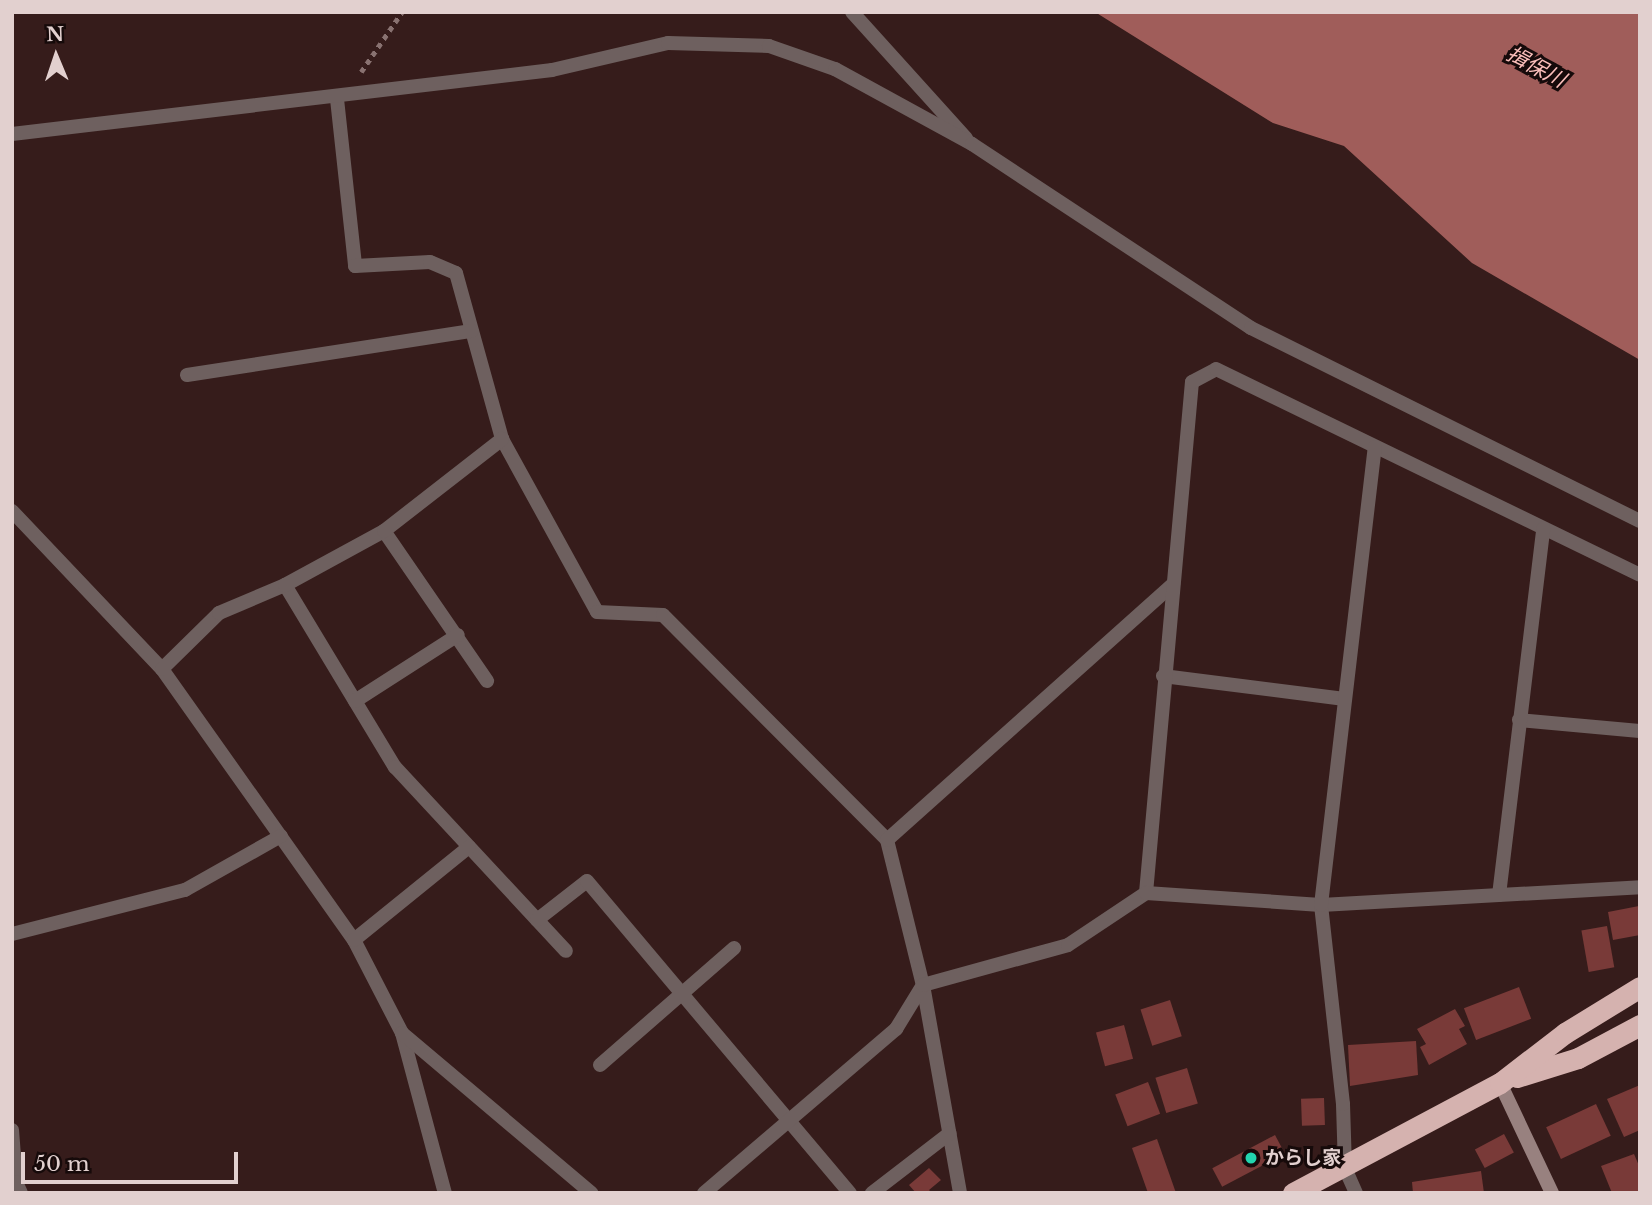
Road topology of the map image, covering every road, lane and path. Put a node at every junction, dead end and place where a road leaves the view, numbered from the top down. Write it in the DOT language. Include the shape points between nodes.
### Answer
graph roads {
  1 [pos="402,12"];
  2 [pos="852,12"];
  3 [pos="337,99"];
  4 [pos="12,134"];
  5 [pos="972,144"];
  6 [pos="472,331"];
  7 [pos="187,375"];
  8 [pos="502,439"];
  9 [pos="1375,447"];
  10 [pos="12,511"];
  11 [pos="1640,521"];
  12 [pos="1543,529"];
  13 [pos="384,531"];
  14 [pos="1640,575"];
  15 [pos="285,584"];
  16 [pos="1172,584"];
  17 [pos="458,635"];
  18 [pos="162,669"];
  19 [pos="1163,676"];
  20 [pos="488,681"];
  21 [pos="1345,699"];
  22 [pos="355,701"];
  23 [pos="1519,720"];
  24 [pos="1640,731"];
  25 [pos="281,836"];
  26 [pos="887,840"];
  27 [pos="470,847"];
  28 [pos="1640,887"];
  29 [pos="1146,893"];
  30 [pos="1499,895"];
  31 [pos="1321,905"];
  32 [pos="537,920"];
  33 [pos="12,934"];
  34 [pos="354,940"];
  35 [pos="734,948"];
  36 [pos="566,950"];
  37 [pos="923,985"];
  38 [pos="1640,987"];
  39 [pos="677,993"];
  40 [pos="1640,1025"];
  41 [pos="402,1033"];
  42 [pos="600,1065"];
  43 [pos="1500,1083"];
  44 [pos="790,1119"];
  45 [pos="12,1132"];
  46 [pos="950,1133"];
  47 [pos="1345,1168"];
  48 [pos="21,1193"];
  49 [pos="444,1193"];
  50 [pos="591,1193"];
  51 [pos="704,1193"];
  52 [pos="850,1193"];
  53 [pos="872,1193"];
  54 [pos="960,1193"];
  55 [pos="1293,1193"];
  56 [pos="1356,1193"];
  57 [pos="1552,1193"];
  1 -- 3 [label="path" via="369,63"];
  2 -- 5 [label="street"];
  3 -- 4 [label="street"];
  3 -- 5 [label="street" via="552,70 668,43 769,46 835,69"];
  3 -- 6 [label="street" via="355,266 430,262 456,273"];
  5 -- 11 [label="street" via="1251,328"];
  6 -- 7 [label="street"];
  6 -- 8 [label="street"];
  8 -- 13 [label="street"];
  8 -- 26 [label="street" via="597,612 663,615"];
  9 -- 12 [label="street"];
  9 -- 16 [label="street" via="1216,369 1192,382"];
  9 -- 21 [label="street"];
  10 -- 18 [label="street"];
  12 -- 14 [label="street"];
  12 -- 23 [label="street"];
  13 -- 15 [label="street"];
  13 -- 17 [label="street"];
  15 -- 18 [label="street" via="219,613"];
  15 -- 22 [label="street"];
  16 -- 19 [label="street"];
  16 -- 26 [label="street"];
  17 -- 20 [label="street"];
  17 -- 22 [label="street"];
  18 -- 25 [label="street"];
  19 -- 21 [label="street"];
  19 -- 29 [label="street"];
  21 -- 31 [label="street"];
  22 -- 27 [label="street" via="395,767"];
  23 -- 24 [label="street"];
  23 -- 30 [label="street"];
  25 -- 33 [label="street" via="185,890"];
  25 -- 34 [label="street"];
  26 -- 37 [label="street"];
  27 -- 32 [label="street"];
  27 -- 34 [label="street"];
  28 -- 30 [label="street"];
  29 -- 31 [label="street"];
  29 -- 37 [label="street" via="1068,946"];
  30 -- 31 [label="street"];
  31 -- 47 [label="street" via="1343,1104"];
  32 -- 36 [label="street"];
  32 -- 39 [label="street" via="587,881"];
  34 -- 41 [label="street"];
  35 -- 39 [label="street"];
  37 -- 44 [label="street" via="896,1029"];
  37 -- 46 [label="street"];
  38 -- 43 [label="highway" via="1564,1033"];
  39 -- 42 [label="street"];
  39 -- 44 [label="street"];
  40 -- 43 [label="highway" via="1578,1058"];
  41 -- 49 [label="street"];
  41 -- 50 [label="street"];
  43 -- 47 [label="highway"];
  43 -- 57 [label="street"];
  44 -- 51 [label="street"];
  44 -- 52 [label="street"];
  45 -- 48 [label="street"];
  46 -- 53 [label="street"];
  46 -- 54 [label="street"];
  47 -- 55 [label="highway"];
  47 -- 56 [label="street"];
}
